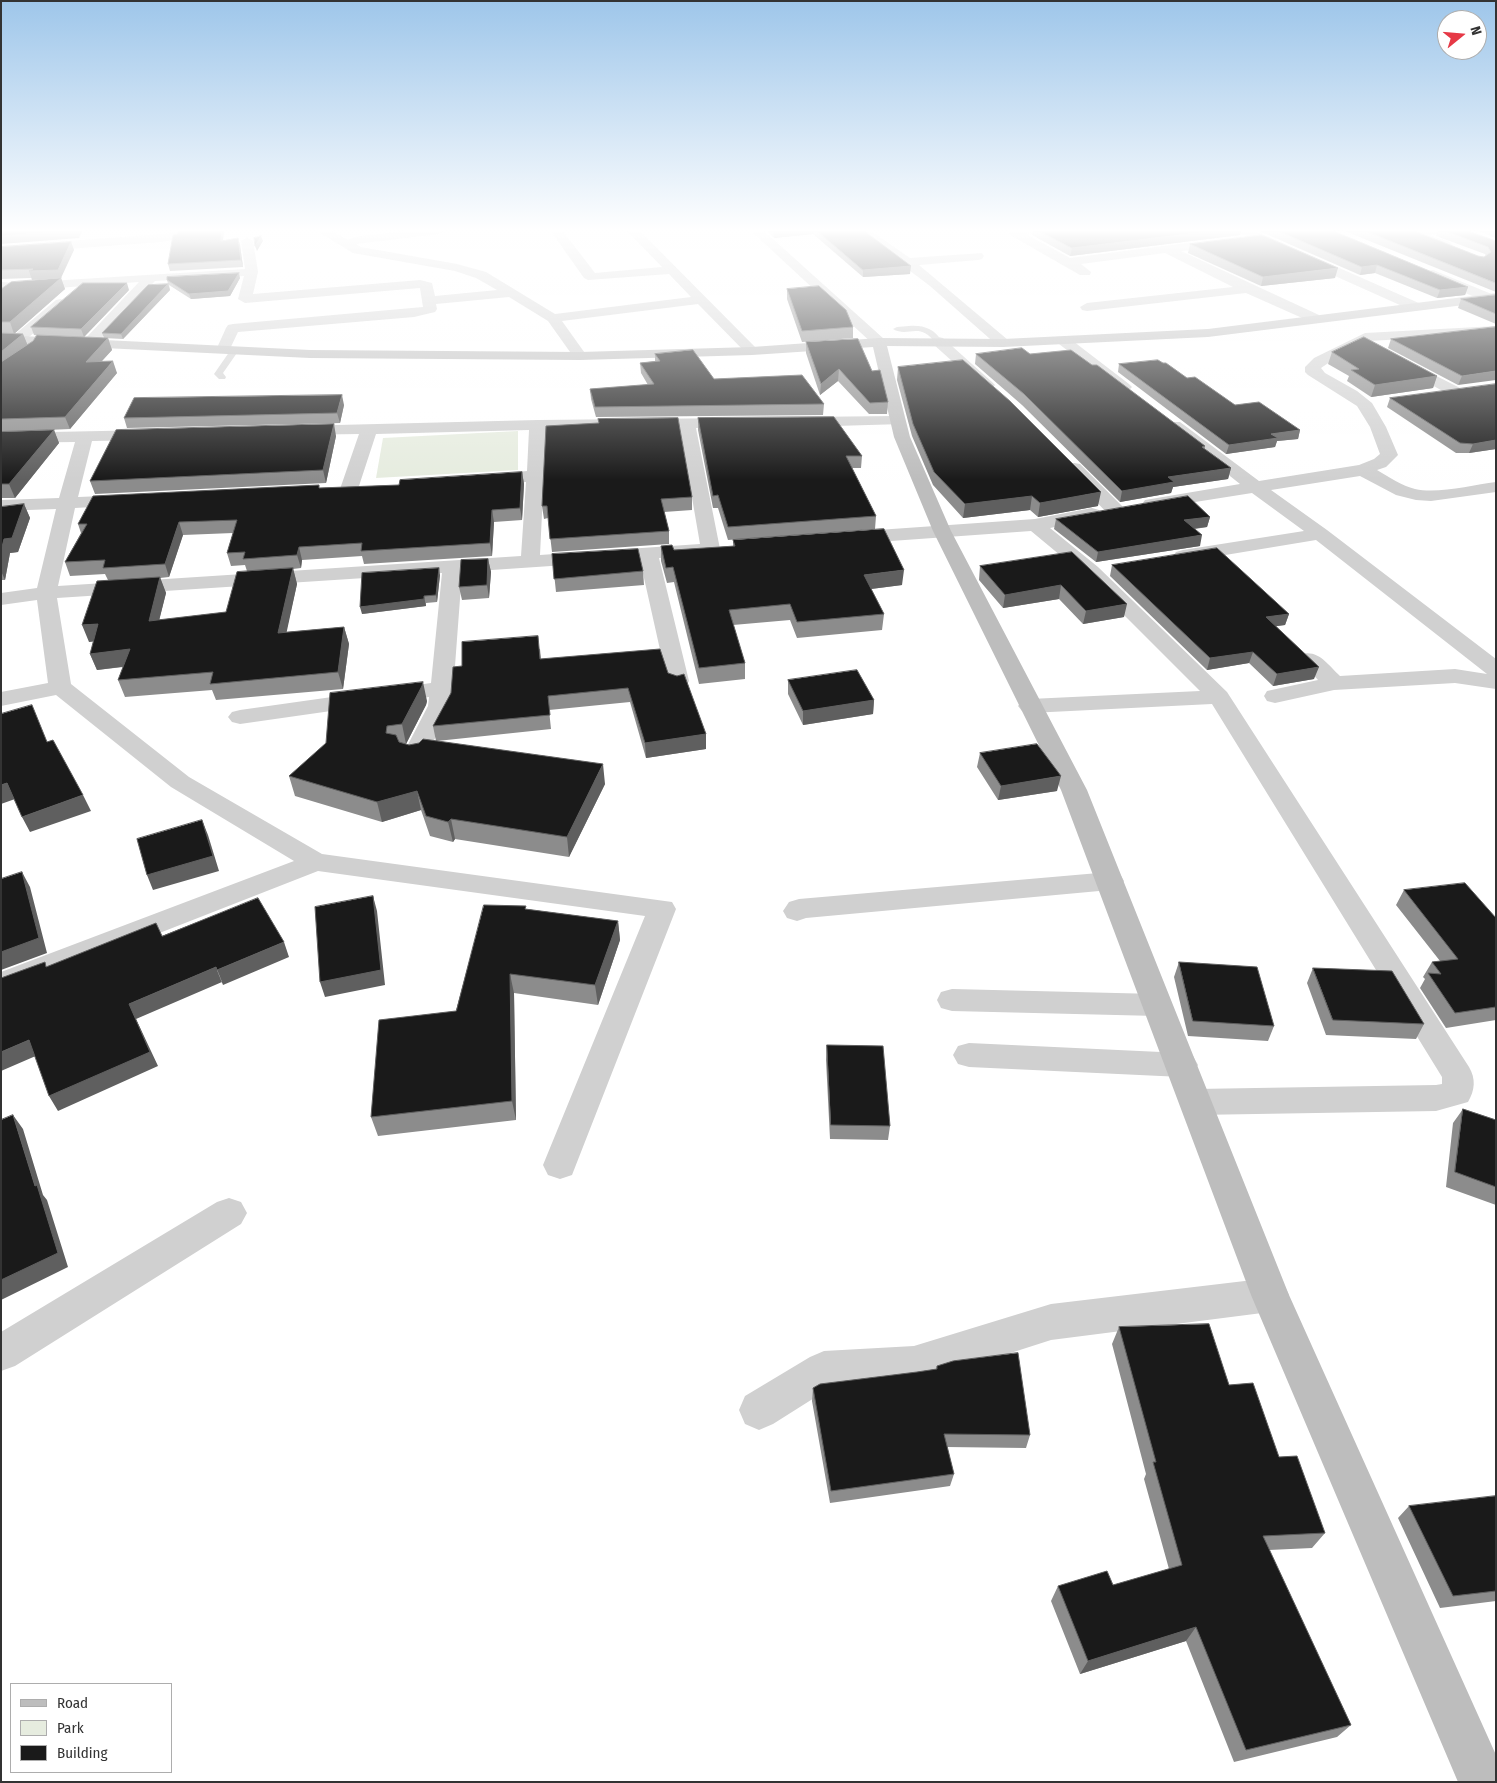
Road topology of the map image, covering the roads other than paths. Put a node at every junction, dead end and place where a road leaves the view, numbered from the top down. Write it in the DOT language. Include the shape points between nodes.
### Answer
graph roads {
  1 [pos="46,313"];
  2 [pos="117,313"];
  3 [pos="239,313"];
  4 [pos="412,313"];
  5 [pos="545,313"];
  6 [pos="593,313"];
  7 [pos="715,313"];
  8 [pos="860,313"];
  9 [pos="970,313"];
  10 [pos="1303,313"];
  11 [pos="1358,313"];
  12 [pos="553,318"];
  13 [pos="1314,318"];
  14 [pos="233,328"];
  15 [pos="1496,330"];
  16 [pos="888,336"];
  17 [pos="1,339"];
  18 [pos="18,339"];
  19 [pos="1358,339"];
  20 [pos="938,341"];
  21 [pos="1064,341"];
  22 [pos="1003,343"];
  23 [pos="88,344"];
  24 [pos="229,350"];
  25 [pos="752,351"];
  26 [pos="580,356"];
  27 [pos="222,377"];
  28 [pos="1471,389"];
  29 [pos="1454,391"];
  30 [pos="1428,395"];
  31 [pos="1000,396"];
  32 [pos="1137,397"];
  33 [pos="1383,401"];
  34 [pos="1365,404"];
  35 [pos="1160,415"];
  36 [pos="897,421"];
  37 [pos="754,423"];
  38 [pos="783,423"];
  39 [pos="687,424"];
  40 [pos="538,425"];
  41 [pos="369,429"];
  42 [pos="281,431"];
  43 [pos="164,434"];
  44 [pos="85,437"];
  45 [pos="1,438"];
  46 [pos="1062,456"];
  47 [pos="1364,470"];
  48 [pos="534,476"];
  49 [pos="466,481"];
  50 [pos="1255,487"];
  51 [pos="1496,487"];
  52 [pos="368,488"];
  53 [pos="349,489"];
  54 [pos="329,490"];
  55 [pos="145,499"];
  56 [pos="67,503"];
  57 [pos="1,506"];
  58 [pos="1115,510"];
  59 [pos="1035,525"];
  60 [pos="942,531"];
  61 [pos="1320,534"];
  62 [pos="826,540"];
  63 [pos="648,554"];
  64 [pos="1167,558"];
  65 [pos="530,562"];
  66 [pos="452,568"];
  67 [pos="46,593"];
  68 [pos="1,600"];
  69 [pos="1310,659"];
  70 [pos="1496,670"];
  71 [pos="678,680"];
  72 [pos="1496,682"];
  73 [pos="1334,683"];
  74 [pos="60,687"];
  75 [pos="442,688"];
  76 [pos="1275,696"];
  77 [pos="1219,697"];
  78 [pos="1,699"];
  79 [pos="1030,706"];
  80 [pos="240,717"];
  81 [pos="414,756"];
  82 [pos="316,862"];
  83 [pos="1110,881"];
  84 [pos="797,911"];
  85 [pos="1,984"];
  86 [pos="952,1000"];
  87 [pos="1157,1005"];
  88 [pos="970,1055"];
  89 [pos="1182,1065"];
  90 [pos="1196,1102"];
  91 [pos="560,1165"];
  92 [pos="229,1214"];
  93 [pos="1270,1295"];
  94 [pos="1,1354"];
  95 [pos="759,1410"];
  96 [pos="1483,1782"];
  1 -- 18 [label="street"];
  2 -- 23 [label="street"];
  3 -- 14 [label="street"];
  4 -- 14 [label="street"];
  5 -- 12 [label="street"];
  6 -- 12 [label="street"];
  7 -- 25 [label="street"];
  8 -- 16 [label="street"];
  9 -- 22 [label="street"];
  10 -- 13 [label="street"];
  11 -- 13 [label="main road"];
  12 -- 26 [label="street"];
  13 -- 21 [label="main road" via="1208,333"];
  14 -- 24 [label="street"];
  15 -- 19 [label="street"];
  16 -- 20 [label="main road"];
  16 -- 20 [label="lane" via="923,329 934,333"];
  16 -- 25 [label="main road"];
  16 -- 36 [label="main road"];
  17 -- 18 [label="main road"];
  18 -- 23 [label="main road" via="36,345"];
  19 -- 29 [label="street"];
  19 -- 34 [label="street" via="1313,367 1322,378"];
  20 -- 22 [label="main road"];
  20 -- 31 [label="street"];
  21 -- 22 [label="main road"];
  21 -- 32 [label="street"];
  23 -- 24 [label="main road"];
  24 -- 26 [label="main road" via="310,354"];
  24 -- 27 [label="lane" via="218,374"];
  25 -- 26 [label="main road"];
  28 -- 29 [label="street"];
  29 -- 30 [label="street"];
  33 -- 34 [label="street"];
  34 -- 47 [label="street" via="1388,446 1389,455"];
  35 -- 50 [label="street"];
  36 -- 38 [label="street"];
  36 -- 60 [label="main road"];
  37 -- 39 [label="street"];
  39 -- 40 [label="street"];
  39 -- 63 [label="street" via="720,548"];
  40 -- 41 [label="street"];
  40 -- 48 [label="street"];
  41 -- 42 [label="street"];
  41 -- 53 [label="street"];
  43 -- 44 [label="street"];
  44 -- 45 [label="street"];
  44 -- 56 [label="street"];
  46 -- 58 [label="street"];
  47 -- 50 [label="street"];
  47 -- 51 [label="street" via="1416,495"];
  48 -- 49 [label="street"];
  48 -- 65 [label="street"];
  50 -- 58 [label="street"];
  50 -- 61 [label="street"];
  52 -- 53 [label="street"];
  53 -- 54 [label="street"];
  55 -- 56 [label="street"];
  56 -- 57 [label="street"];
  56 -- 67 [label="street"];
  58 -- 59 [label="street"];
  59 -- 60 [label="street"];
  59 -- 77 [label="street" via="1100,569"];
  60 -- 62 [label="street"];
  60 -- 79 [label="main road"];
  61 -- 64 [label="street"];
  61 -- 70 [label="street"];
  63 -- 65 [label="street"];
  63 -- 71 [label="street"];
  65 -- 66 [label="street"];
  66 -- 67 [label="street"];
  66 -- 75 [label="street"];
  67 -- 68 [label="street"];
  67 -- 74 [label="street"];
  69 -- 73 [label="street"];
  72 -- 73 [label="street" via="1455,676"];
  73 -- 76 [label="street"];
  74 -- 78 [label="street"];
  74 -- 82 [label="street" via="180,782"];
  75 -- 80 [label="street"];
  75 -- 81 [label="street" via="440,706"];
  77 -- 79 [label="street"];
  77 -- 90 [label="street" via="1458,1076 1457,1093 1436,1098"];
  79 -- 83 [label="main road" via="1074,790"];
  82 -- 85 [label="street"];
  82 -- 91 [label="street" via="662,909"];
  83 -- 84 [label="street"];
  83 -- 87 [label="main road"];
  86 -- 87 [label="street"];
  87 -- 89 [label="main road"];
  88 -- 89 [label="street"];
  89 -- 90 [label="main road"];
  90 -- 93 [label="main road"];
  92 -- 94 [label="street"];
  93 -- 95 [label="street" via="1051,1322 914,1365 824,1370"];
  93 -- 96 [label="main road"];
}
